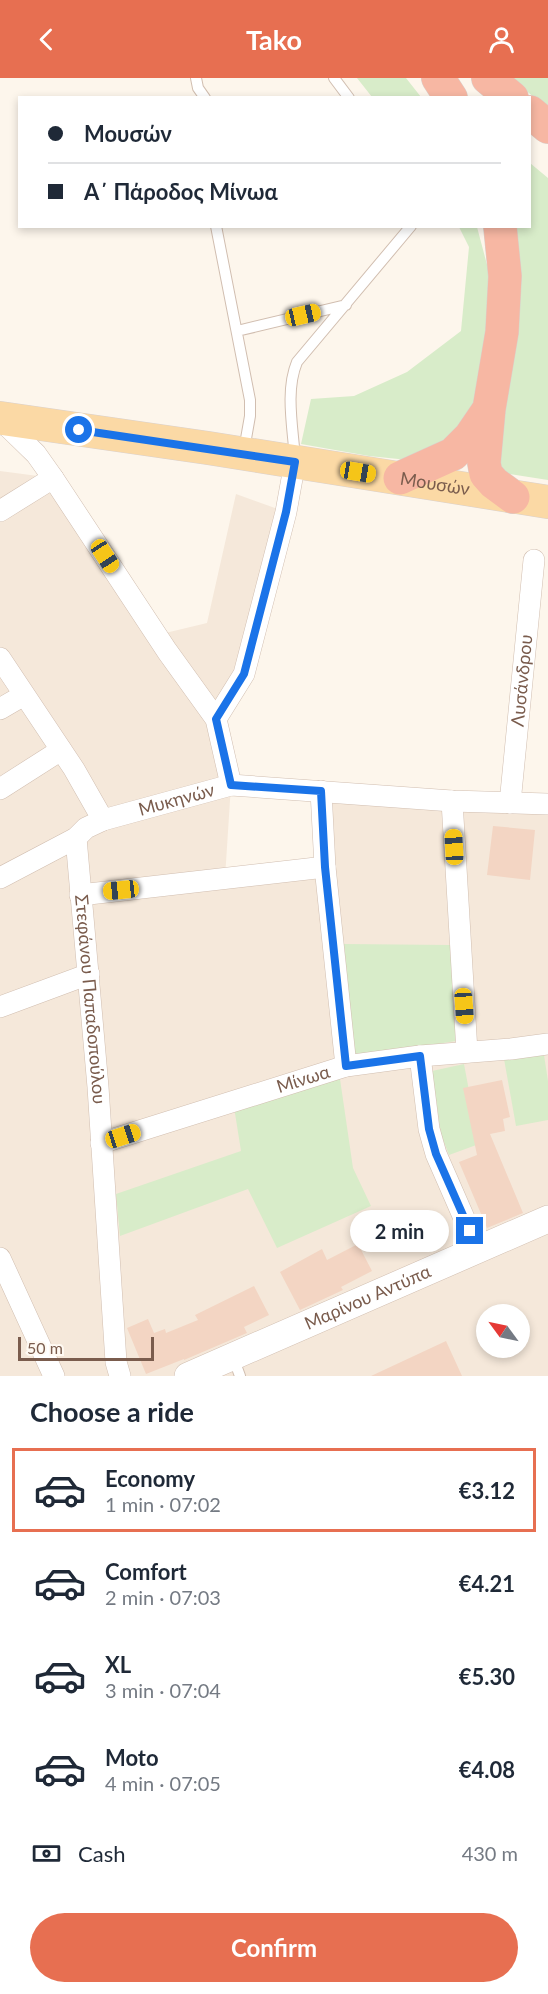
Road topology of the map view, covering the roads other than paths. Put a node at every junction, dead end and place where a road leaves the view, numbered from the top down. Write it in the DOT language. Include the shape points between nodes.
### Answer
graph roads {
  1 [pos="196,78"];
  2 [pos="334,78"];
  3 [pos="438,78"];
  4 [pos="488,78"];
  5 [pos="204,96"];
  6 [pos="348,96"];
  7 [pos="450,96"];
  8 [pos="510,96"];
  9 [pos="531,113"];
  10 [pos="548,127"];
  11 [pos="216,228"];
  12 [pos="409,228"];
  13 [pos="500,228"];
  14 [pos="346,305"];
  15 [pos="237,330"];
  16 [pos="489,410"];
  17 [pos="0,418"];
  18 [pos="243,454"];
  19 [pos="295,462"];
  20 [pos="53,478"];
  21 [pos="400,478"];
  22 [pos="513,497"];
  23 [pos="548,502"];
  24 [pos="0,511"];
  25 [pos="534,560"];
  26 [pos="0,658"];
  27 [pos="24,695"];
  28 [pos="0,709"];
  29 [pos="216,719"];
  30 [pos="61,750"];
  31 [pos="231,785"];
  32 [pos="0,789"];
  33 [pos="321,791"];
  34 [pos="452,801"];
  35 [pos="510,803"];
  36 [pos="548,804"];
  37 [pos="103,820"];
  38 [pos="76,838"];
  39 [pos="325,867"];
  40 [pos="0,878"];
  41 [pos="80,895"];
  42 [pos="89,974"];
  43 [pos="0,1007"];
  44 [pos="548,1044"];
  45 [pos="467,1052"];
  46 [pos="420,1056"];
  47 [pos="346,1066"];
  48 [pos="101,1143"];
  49 [pos="548,1219"];
  50 [pos="478,1250"];
  51 [pos="0,1258"];
  52 [pos="236,1366"];
  53 [pos="54,1376"];
  54 [pos="120,1376"];
  55 [pos="188,1376"];
  1 -- 5 [label="lane"];
  2 -- 6 [label="lane"];
  3 -- 7 [label="highway"];
  4 -- 8 [label="highway"];
  9 -- 10 [label="highway"];
  11 -- 15 [label="lane"];
  12 -- 14 [label="lane"];
  13 -- 16 [label="highway" via="505,276 502,332"];
  14 -- 15 [label="lane"];
  14 -- 19 [label="lane" via="297,362 293,372"];
  15 -- 18 [label="lane" via="250,399"];
  16 -- 21 [label="highway" via="453,454"];
  16 -- 22 [label="highway" via="486,474"];
  17 -- 18 [label="main road, Μουσών"];
  17 -- 20 [label="street" via="36,454"];
  18 -- 19 [label="main road, Μουσών"];
  19 -- 21 [label="main road, Μουσών"];
  19 -- 29 [label="street" via="244,674"];
  20 -- 24 [label="street"];
  20 -- 29 [label="street"];
  21 -- 22 [label="main road, Μουσών"];
  22 -- 23 [label="main road, Μουσών"];
  25 -- 35 [label="street, Λυσάνδρου"];
  26 -- 27 [label="street"];
  27 -- 28 [label="street"];
  27 -- 30 [label="street"];
  29 -- 31 [label="street"];
  30 -- 32 [label="street"];
  30 -- 37 [label="street"];
  31 -- 33 [label="street, Μυκηνών"];
  31 -- 37 [label="street, Μυκηνών"];
  33 -- 34 [label="street, Μυκηνών"];
  33 -- 39 [label="street"];
  34 -- 35 [label="street, Μυκηνών"];
  34 -- 45 [label="street"];
  35 -- 36 [label="street, Μυκηνών"];
  37 -- 38 [label="street, Μυκηνών"];
  38 -- 40 [label="street, Μυκηνών"];
  38 -- 41 [label="street, Στεφάνου Παπαδοπούλου"];
  39 -- 41 [label="street"];
  39 -- 47 [label="street"];
  41 -- 42 [label="street, Στεφάνου Παπαδοπούλου"];
  42 -- 43 [label="street"];
  42 -- 48 [label="street, Στεφάνου Παπαδοπούλου"];
  44 -- 45 [label="street, Μίνωα"];
  45 -- 46 [label="street, Μίνωα"];
  46 -- 47 [label="street, Μίνωα"];
  46 -- 50 [label="street" via="436,1154"];
  47 -- 48 [label="street, Μίνωα"];
  48 -- 54 [label="street, Στεφάνου Παπαδοπούλου"];
  49 -- 50 [label="street, Μαρίνου Αντύπα"];
  50 -- 52 [label="street, Μαρίνου Αντύπα"];
  51 -- 53 [label="street"];
  52 -- 55 [label="street, Μαρίνου Αντύπα"];
}
